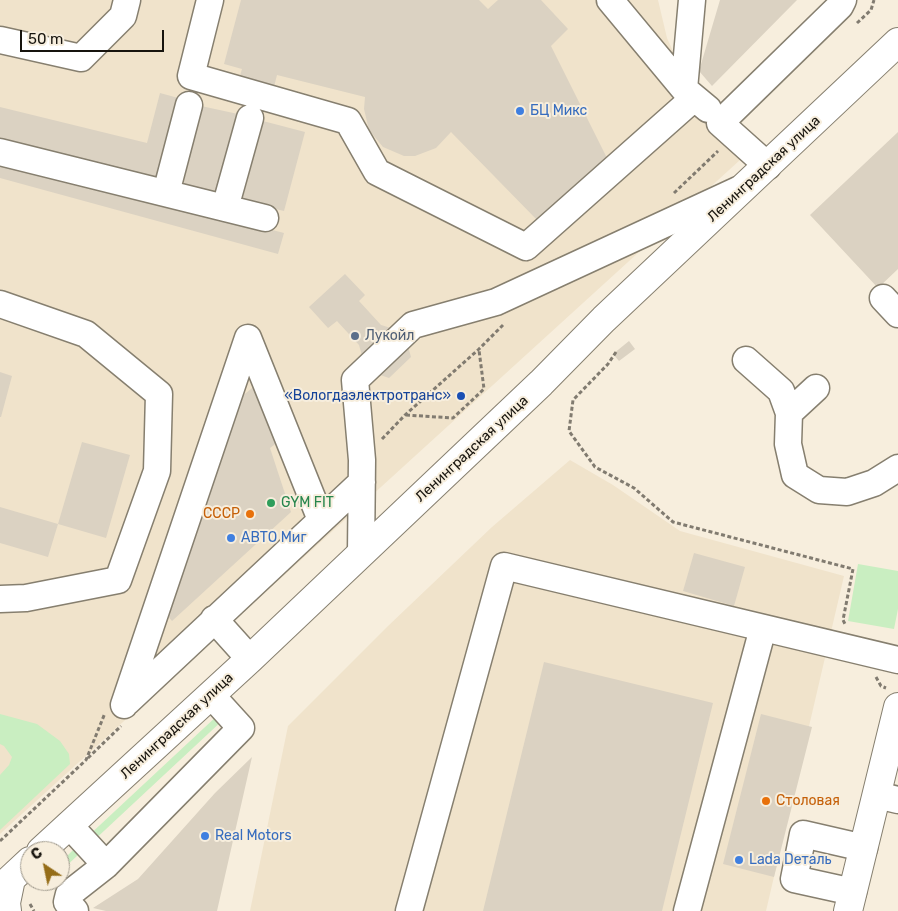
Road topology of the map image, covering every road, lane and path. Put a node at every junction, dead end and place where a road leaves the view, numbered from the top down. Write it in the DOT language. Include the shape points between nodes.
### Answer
graph roads {
  1 [pos="127,0"];
  2 [pos="210,0"];
  3 [pos="610,0"];
  4 [pos="674,0"];
  5 [pos="692,0"];
  6 [pos="844,0"];
  7 [pos="874,0"];
  8 [pos="856,24"];
  9 [pos="690,26"];
  10 [pos="0,40"];
  11 [pos="898,42"];
  12 [pos="689,94"];
  13 [pos="190,105"];
  14 [pos="250,118"];
  15 [pos="727,130"];
  16 [pos="0,152"];
  17 [pos="768,166"];
  18 [pos="745,186"];
  19 [pos="166,193"];
  20 [pos="670,198"];
  21 [pos="225,208"];
  22 [pos="265,218"];
  23 [pos="0,304"];
  24 [pos="505,322"];
  25 [pos="479,349"];
  26 [pos="616,352"];
  27 [pos="746,360"];
  28 [pos="816,388"];
  29 [pos="789,413"];
  30 [pos="405,415"];
  31 [pos="898,468"];
  32 [pos="362,471"];
  33 [pos="321,520"];
  34 [pos="361,553"];
  35 [pos="0,599"];
  36 [pos="214,619"];
  37 [pos="763,628"];
  38 [pos="860,651"];
  39 [pos="250,659"];
  40 [pos="898,660"];
  41 [pos="211,695"];
  42 [pos="894,698"];
  43 [pos="108,706"];
  44 [pos="887,797"];
  45 [pos="69,825"];
  46 [pos="0,841"];
  47 [pos="52,841"];
  48 [pos="864,848"];
  49 [pos="106,865"];
  50 [pos="13,876"];
  51 [pos="851,902"];
  52 [pos="7,911"];
  53 [pos="75,911"];
  54 [pos="409,911"];
  55 [pos="687,911"];
  1 -- 10 [label="lane" via="123,16 81,58"];
  2 -- 12 [label="lane" via="191,76 348,121 377,172 526,247"];
  3 -- 12 [label="lane"];
  4 -- 9 [label="lane"];
  5 -- 9 [label="lane"];
  6 -- 15 [label="lane"];
  7 -- 8 [label="path" via="871,10"];
  9 -- 12 [label="lane"];
  11 -- 17 [label="main road, Ленинградская улица"];
  12 -- 15 [label="lane"];
  13 -- 19 [label="lane"];
  14 -- 21 [label="lane"];
  15 -- 17 [label="lane"];
  15 -- 20 [label="path"];
  16 -- 19 [label="lane"];
  17 -- 18 [label="main road, Ленинградская улица"];
  18 -- 32 [label="lane" via="496,302 413,325 355,380"];
  18 -- 34 [label="main road, Ленинградская улица"];
  19 -- 21 [label="lane"];
  21 -- 22 [label="lane"];
  23 -- 35 [label="lane" via="86,334 159,394 158,471 118,580 26,598"];
  24 -- 25 [label="path"];
  25 -- 30 [label="path"];
  25 -- 30 [label="path" via="484,388 453,418"];
  26 -- 38 [label="path" via="573,400 569,431 595,467 634,488 673,522 853,569 843,620"];
  27 -- 29 [label="lane" via="781,391"];
  28 -- 29 [label="lane"];
  29 -- 31 [label="lane" via="788,444 795,475 819,490 847,492 874,483"];
  30 -- 32 [label="path"];
  32 -- 33 [label="lane"];
  32 -- 34 [label="lane"];
  33 -- 36 [label="lane"];
  33 -- 36 [label="lane" via="248,338 124,705"];
  34 -- 39 [label="main road, Ленинградская улица"];
  36 -- 39 [label="lane"];
  37 -- 38 [label="lane"];
  37 -- 54 [label="lane" via="504,566"];
  37 -- 55 [label="lane"];
  38 -- 40 [label="lane"];
  38 -- 42 [label="path" via="881,686"];
  39 -- 41 [label="main road, Ленинградская улица"];
  41 -- 45 [label="main road, Ленинградская улица"];
  41 -- 49 [label="lane" via="241,728"];
  42 -- 44 [label="main road"];
  43 -- 46 [label="path" via="86,760"];
  44 -- 48 [label="main road"];
  45 -- 47 [label="main road, Ленинградская улица"];
  45 -- 49 [label="lane"];
  48 -- 51 [label="main road"];
  48 -- 51 [label="lane" via="803,834 794,879"];
  49 -- 53 [label="lane" via="69,894 67,902"];
  50 -- 52 [label="main road"];
}
